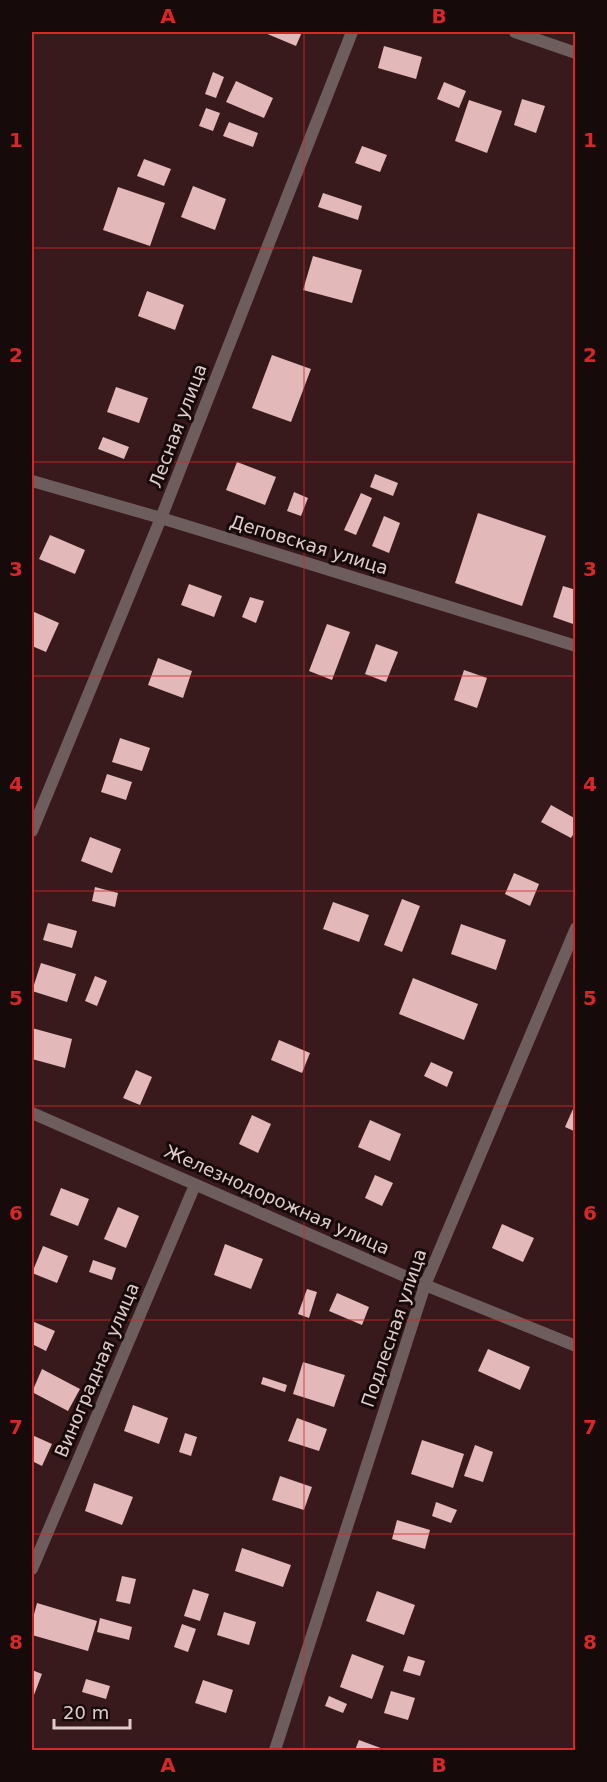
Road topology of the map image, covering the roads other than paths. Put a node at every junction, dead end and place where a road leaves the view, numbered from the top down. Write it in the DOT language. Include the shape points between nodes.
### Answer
graph roads {
  1 [pos="352,32"];
  2 [pos="515,32"];
  3 [pos="576,53"];
  4 [pos="32,481"];
  5 [pos="161,518"];
  6 [pos="576,646"];
  7 [pos="32,831"];
  8 [pos="576,928"];
  9 [pos="32,1113"];
  10 [pos="195,1185"];
  11 [pos="425,1285"];
  12 [pos="576,1346"];
  13 [pos="32,1569"];
  14 [pos="275,1750"];
  1 -- 5 [label="street, Лесная улица"];
  2 -- 3 [label="street"];
  4 -- 5 [label="street, Деповская улица"];
  5 -- 6 [label="street, Деповская улица"];
  5 -- 7 [label="street, Лесная улица"];
  8 -- 11 [label="street, Подлесная улица"];
  9 -- 10 [label="street, Железнодорожная улица"];
  10 -- 11 [label="street, Железнодорожная улица"];
  10 -- 13 [label="street, Виноградная улица"];
  11 -- 12 [label="street, Железнодорожная улица"];
  11 -- 14 [label="street, Подлесная улица"];
}
